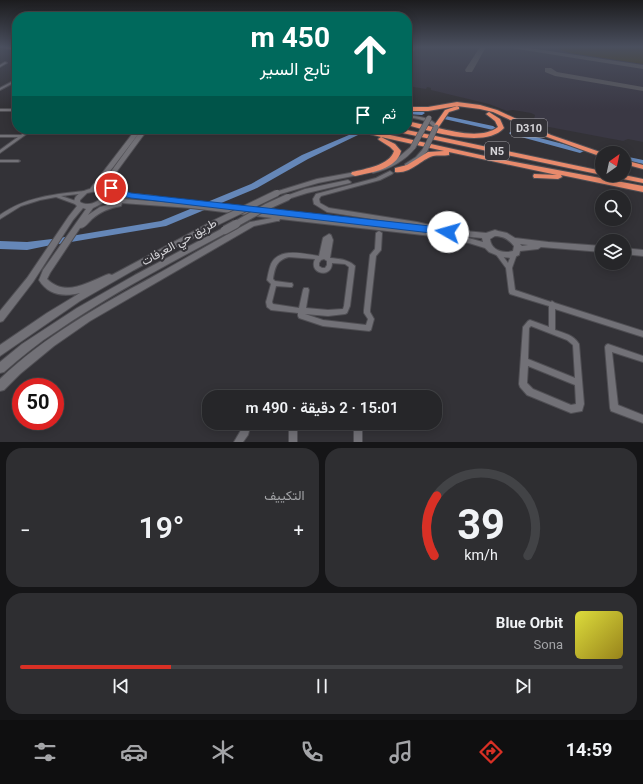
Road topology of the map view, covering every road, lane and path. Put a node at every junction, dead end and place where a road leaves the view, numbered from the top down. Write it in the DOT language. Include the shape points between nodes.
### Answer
graph roads {
  1 [pos="12,82"];
  2 [pos="0,84"];
  3 [pos="8,84"];
  4 [pos="0,89"];
  5 [pos="446,107"];
  6 [pos="412,109"];
  7 [pos="12,111"];
  8 [pos="0,112"];
  9 [pos="412,118"];
  10 [pos="428,121"];
  11 [pos="412,124"];
  12 [pos="436,127"];
  13 [pos="412,130"];
  14 [pos="412,130"];
  15 [pos="412,131"];
  16 [pos="24,134"];
  17 [pos="135,134"];
  18 [pos="141,134"];
  19 [pos="364,134"];
  20 [pos="373,134"];
  21 [pos="0,136"];
  22 [pos="21,136"];
  23 [pos="414,145"];
  24 [pos="426,148"];
  25 [pos="0,152"];
  26 [pos="595,152"];
  27 [pos="469,154"];
  28 [pos="494,160"];
  29 [pos="0,161"];
  30 [pos="18,161"];
  31 [pos="631,164"];
  32 [pos="595,167"];
  33 [pos="643,167"];
  34 [pos="398,170"];
  35 [pos="390,173"];
  36 [pos="631,173"];
  37 [pos="355,174"];
  38 [pos="595,175"];
  39 [pos="537,176"];
  40 [pos="595,176"];
  41 [pos="643,176"];
  42 [pos="110,178"];
  43 [pos="631,179"];
  44 [pos="621,182"];
  45 [pos="643,182"];
  46 [pos="643,188"];
  47 [pos="93,189"];
  48 [pos="106,191"];
  49 [pos="85,192"];
  50 [pos="643,194"];
  51 [pos="131,195"];
  52 [pos="55,196"];
  53 [pos="104,200"];
  54 [pos="141,201"];
  55 [pos="79,204"];
  56 [pos="192,204"];
  57 [pos="91,206"];
  58 [pos="0,217"];
  59 [pos="311,220"];
  60 [pos="448,232"];
  61 [pos="379,233"];
  62 [pos="487,236"];
  63 [pos="514,240"];
  64 [pos="64,244"];
  65 [pos="548,245"];
  66 [pos="488,246"];
  67 [pos="595,248"];
  68 [pos="516,251"];
  69 [pos="631,252"];
  70 [pos="498,253"];
  71 [pos="643,253"];
  72 [pos="146,261"];
  73 [pos="509,268"];
  74 [pos="274,283"];
  75 [pos="290,285"];
  76 [pos="306,290"];
  77 [pos="552,304"];
  78 [pos="301,310"];
  79 [pos="0,318"];
  80 [pos="552,331"];
  81 [pos="643,334"];
  82 [pos="1,350"];
  83 [pos="19,352"];
  84 [pos="643,359"];
  85 [pos="524,361"];
  86 [pos="0,368"];
  87 [pos="0,374"];
  88 [pos="579,383"];
  89 [pos="0,386"];
  90 [pos="643,419"];
  91 [pos="245,430"];
  92 [pos="293,430"];
  93 [pos="358,430"];
  94 [pos="238,442"];
  95 [pos="293,442"];
  96 [pos="358,442"];
  1 -- 3 [label="street"];
  2 -- 3 [label="street"];
  3 -- 4 [label="street"];
  5 -- 6 [label="highway"];
  5 -- 10 [label="highway, D310" via="437,110"];
  5 -- 11 [label="highway, D310" via="484,111 496,117 502,125 496,133 473,136"];
  5 -- 12 [label="highway"];
  5 -- 26 [label="highway, D310" via="456,104 488,109 544,134"];
  7 -- 8 [label="main road"];
  9 -- 10 [label="main road"];
  10 -- 12 [label="main road, bridge"];
  10 -- 23 [label="main road, طريق حي العرفات / D310, bridge"];
  12 -- 24 [label="main road, طريق حي العرفات, bridge"];
  13 -- 32 [label="highway, N5"];
  14 -- 38 [label="highway, N5"];
  15 -- 27 [label="highway" via="458,146"];
  16 -- 22 [label="street"];
  17 -- 47 [label="main road"];
  18 -- 42 [label="main road"];
  19 -- 37 [label="highway" via="390,142 396,147 397,153 393,161 387,165"];
  20 -- 23 [label="highway"];
  21 -- 22 [label="street"];
  22 -- 25 [label="street"];
  23 -- 24 [label="highway, bridge"];
  23 -- 37 [label="main road, طريق حي العرفات / D310" via="401,160 386,168"];
  24 -- 28 [label="highway"];
  24 -- 34 [label="main road, طريق حي العرفات" via="413,162"];
  28 -- 34 [label="highway" via="450,153 431,154 410,167"];
  28 -- 40 [label="highway"];
  29 -- 30 [label="street"];
  31 -- 33 [label="highway"];
  34 -- 35 [label="main road, طريق حي العرفات"];
  35 -- 60 [label="main road" via="378,179 318,195 317,204 327,210 417,224"];
  35 -- 83 [label="main road, طريق حي العرفات, bridge" via="322,187 288,197 266,207 93,303 56,325"];
  36 -- 41 [label="highway"];
  37 -- 72 [label="main road, طريق حي العرفات / D310, bridge" via="317,181 277,193 251,204"];
  39 -- 50 [label="highway" via="563,178"];
  42 -- 48 [label="main road"];
  42 -- 51 [label="main road" via="112,190"];
  43 -- 45 [label="highway"];
  44 -- 46 [label="highway"];
  47 -- 48 [label="main road"];
  47 -- 49 [label="main road"];
  48 -- 51 [label="main road"];
  48 -- 53 [label="main road"];
  49 -- 52 [label="street"];
  49 -- 55 [label="main road" via="77,199"];
  51 -- 56 [label="main road"];
  52 -- 55 [label="street"];
  52 -- 58 [label="street" via="23,203"];
  53 -- 54 [label="main road"];
  53 -- 57 [label="main road"];
  54 -- 56 [label="main road"];
  54 -- 64 [label="main road" via="113,204 97,212"];
  55 -- 57 [label="main road"];
  55 -- 79 [label="main road" via="30,280"];
  56 -- 59 [label="main road"];
  56 -- 60 [label="main road"];
  57 -- 64 [label="main road"];
  59 -- 66 [label="main road" via="461,238"];
  59 -- 89 [label="main road" via="275,219 252,224 67,330 42,348"];
  60 -- 62 [label="main road"];
  61 -- 78 [label="street" via="378,250 373,255 366,313 371,319 369,328 323,323 301,316"];
  62 -- 63 [label="main road" via="499,233"];
  62 -- 66 [label="main road"];
  63 -- 65 [label="main road"];
  63 -- 68 [label="main road"];
  64 -- 72 [label="main road" via="46,272 44,280 48,287 55,291 75,290"];
  65 -- 67 [label="main road"];
  65 -- 68 [label="main road"];
  66 -- 70 [label="main road"];
  68 -- 70 [label="main road" via="507,255"];
  68 -- 73 [label="street"];
  69 -- 71 [label="main road"];
  70 -- 73 [label="street"];
  72 -- 82 [label="main road, طريق حي العرفات / D310" via="75,301"];
  73 -- 77 [label="street" via="512,292"];
  74 -- 75 [label="street"];
  74 -- 78 [label="street" via="269,305 271,307"];
  74 -- 78 [label="street" via="270,280 274,264 290,254 346,262 352,266 348,306 345,311"];
  76 -- 78 [label="street"];
  77 -- 80 [label="street"];
  77 -- 81 [label="street"];
  80 -- 85 [label="street" via="527,324"];
  80 -- 88 [label="street" via="576,344"];
  83 -- 86 [label="main road, طريق حي العرفات"];
  83 -- 87 [label="main road"];
  84 -- 90 [label="street" via="608,347 614,408"];
  85 -- 88 [label="street"];
  85 -- 88 [label="street" via="523,384 526,388 571,409 579,408"];
  91 -- 94 [label="street"];
  92 -- 95 [label="street"];
  93 -- 96 [label="street"];
}
